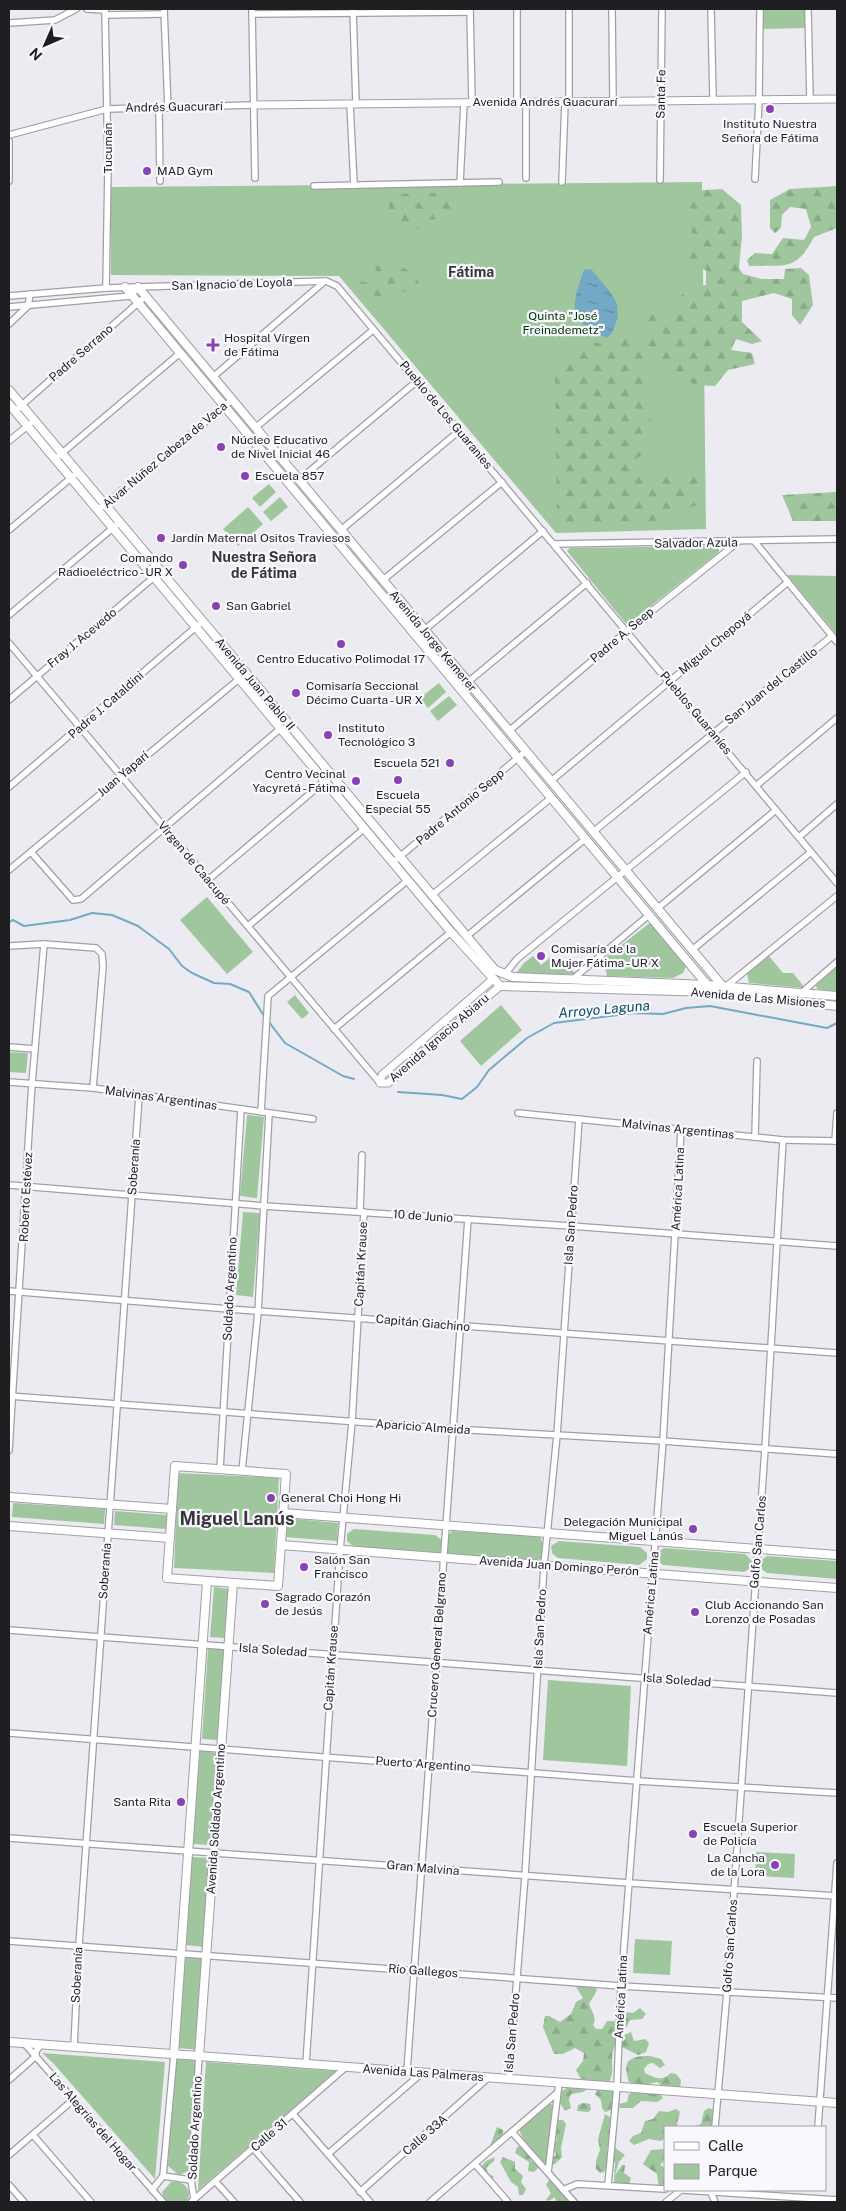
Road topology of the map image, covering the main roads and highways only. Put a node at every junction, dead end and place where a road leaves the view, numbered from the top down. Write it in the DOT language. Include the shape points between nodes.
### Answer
graph roads {
  1 [pos="125,287"];
  2 [pos="138,287"];
  3 [pos="9,390"];
  4 [pos="9,404"];
  5 [pos="505,974"];
  6 [pos="492,980"];
  7 [pos="707,985"];
  8 [pos="500,986"];
  9 [pos="719,991"];
  10 [pos="730,994"];
  11 [pos="837,996"];
  12 [pos="837,1006"];
  13 [pos="9,1498"];
  14 [pos="172,1509"];
  15 [pos="283,1513"];
  16 [pos="9,1526"];
  17 [pos="170,1538"];
  18 [pos="281,1545"];
  19 [pos="837,1555"];
  20 [pos="208,1581"];
  21 [pos="233,1583"];
  22 [pos="837,1588"];
  23 [pos="9,2042"];
  24 [pos="174,2054"];
  25 [pos="200,2056"];
  26 [pos="837,2103"];
  1 -- 7 [label="main road, Avenida Jorge Kemerer"];
  2 -- 9 [label="main road, Avenida Jorge Kemerer" via="658,908 692,950"];
  3 -- 5 [label="main road, Avenida Juan Pablo II" via="495,970"];
  4 -- 6 [label="main road, Avenida Juan Pablo II"];
  5 -- 6 [label="main road, Avenida Ignacio Abiaru"];
  5 -- 7 [label="main road, Avenida de Las Misiones" via="514,977"];
  5 -- 8 [label="main road, Avenida Ignacio Abiaru"];
  6 -- 8 [label="main road, Avenida Juan Pablo II"];
  7 -- 9 [label="main road, Avenida de Las Misiones"];
  7 -- 9 [label="main road, Avenida Jorge Kemerer"];
  8 -- 9 [label="main road, Avenida de Las Misiones"];
  9 -- 10 [label="main road, Avenida Jorge Kemerer"];
  9 -- 11 [label="main road, Avenida de Las Misiones"];
  10 -- 12 [label="main road, Avenida de Las Misiones"];
  13 -- 14 [label="main road"];
  14 -- 15 [label="main road" via="175,1466 286,1474"];
  14 -- 17 [label="main road"];
  15 -- 18 [label="main road"];
  15 -- 19 [label="main road"];
  16 -- 17 [label="main road"];
  17 -- 20 [label="main road" via="167,1578"];
  18 -- 21 [label="main road" via="278,1586"];
  18 -- 22 [label="main road, Avenida Juan Domingo Perón"];
  20 -- 21 [label="main road"];
  20 -- 24 [label="main road, Avenida Soldado Argentino"];
  21 -- 25 [label="main road, Avenida Soldado Argentino"];
  23 -- 24 [label="main road, Avenida Las Palmeras"];
  24 -- 25 [label="main road, Avenida Las Palmeras"];
  25 -- 26 [label="main road, Avenida Las Palmeras"];
}
